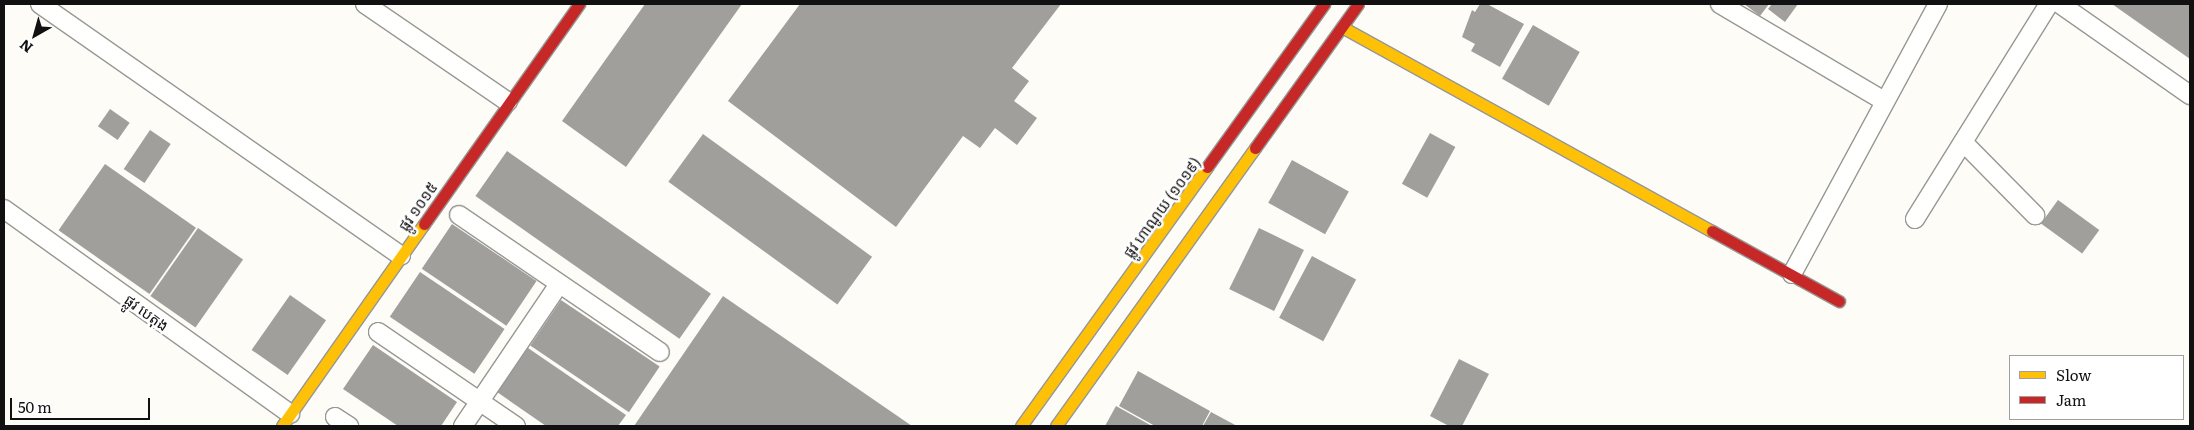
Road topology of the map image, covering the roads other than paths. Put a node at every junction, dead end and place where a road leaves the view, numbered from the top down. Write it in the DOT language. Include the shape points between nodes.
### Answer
graph roads {
  1 [pos="40,4"];
  2 [pos="365,4"];
  3 [pos="579,4"];
  4 [pos="1324,4"];
  5 [pos="1358,4"];
  6 [pos="1720,4"];
  7 [pos="1938,4"];
  8 [pos="2049,4"];
  9 [pos="2060,4"];
  10 [pos="1342,27"];
  11 [pos="2190,95"];
  12 [pos="1884,101"];
  13 [pos="508,102"];
  14 [pos="1963,142"];
  15 [pos="4,209"];
  16 [pos="459,215"];
  17 [pos="2035,216"];
  18 [pos="1915,219"];
  19 [pos="401,256"];
  20 [pos="1792,274"];
  21 [pos="559,284"];
  22 [pos="1840,301"];
  23 [pos="378,332"];
  24 [pos="660,352"];
  25 [pos="480,402"];
  26 [pos="286,420"];
  27 [pos="464,426"];
  28 [pos="516,426"];
  29 [pos="1021,426"];
  30 [pos="1056,426"];
  1 -- 19 [label="street"];
  2 -- 13 [label="street"];
  3 -- 13 [label="street, ផ្លូវ ១០១៥"];
  4 -- 29 [label="street, ផ្លូវ ហាណូយ (១០១៩)"];
  5 -- 10 [label="street"];
  6 -- 12 [label="street"];
  7 -- 12 [label="street"];
  8 -- 14 [label="street"];
  9 -- 11 [label="street"];
  10 -- 20 [label="street"];
  10 -- 30 [label="street"];
  12 -- 20 [label="street"];
  13 -- 19 [label="street, ផ្លូវ ១០១៥"];
  14 -- 17 [label="street"];
  14 -- 18 [label="street"];
  15 -- 26 [label="street, ផ្លូវ បេតុង"];
  16 -- 21 [label="street"];
  19 -- 26 [label="street, ផ្លូវ ១០១៥"];
  20 -- 22 [label="street"];
  21 -- 24 [label="street"];
  21 -- 25 [label="street"];
  23 -- 25 [label="street"];
  25 -- 27 [label="street"];
  25 -- 28 [label="street"];
}
